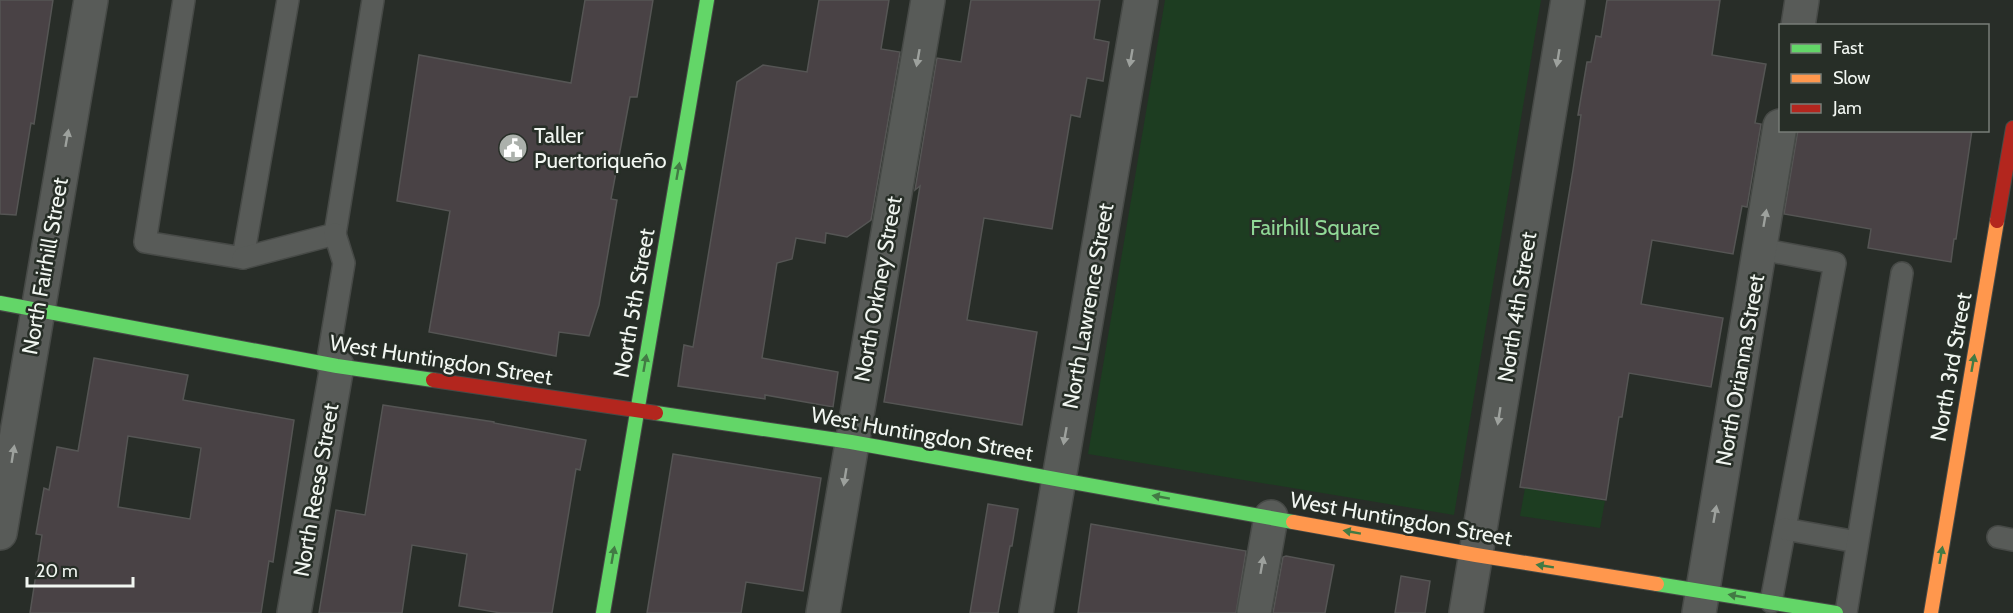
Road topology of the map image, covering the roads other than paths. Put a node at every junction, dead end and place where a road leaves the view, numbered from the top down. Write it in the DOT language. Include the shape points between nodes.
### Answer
graph roads {
  1 [pos="91,0"];
  2 [pos="184,0"];
  3 [pos="288,0"];
  4 [pos="373,0"];
  5 [pos="706,0"];
  6 [pos="928,0"];
  7 [pos="1141,0"];
  8 [pos="1568,0"];
  9 [pos="1802,0"];
  10 [pos="1797,24"];
  11 [pos="2013,129"];
  12 [pos="1779,132"];
  13 [pos="335,234"];
  14 [pos="1760,249"];
  15 [pos="243,258"];
  16 [pos="1902,273"];
  17 [pos="0,303"];
  18 [pos="37,310"];
  19 [pos="332,366"];
  20 [pos="637,411"];
  21 [pos="851,442"];
  22 [pos="1058,478"];
  23 [pos="1271,517"];
  24 [pos="1785,529"];
  25 [pos="0,533"];
  26 [pos="1857,542"];
  27 [pos="1476,555"];
  28 [pos="1701,602"];
  29 [pos="1771,602"];
  30 [pos="294,613"];
  31 [pos="603,613"];
  32 [pos="823,613"];
  33 [pos="1036,613"];
  34 [pos="1254,613"];
  35 [pos="1466,613"];
  36 [pos="1836,613"];
  37 [pos="1846,613"];
  38 [pos="1931,613"];
  18 -- 1 [label="street, North Fairhill Street, one-way"];
  2 -- 15 [label="lane" via="145,242"];
  3 -- 15 [label="lane"];
  4 -- 13 [label="lane"];
  20 -- 5 [label="street, North 5th Street, one-way"];
  6 -- 21 [label="street, North Orkney Street, one-way"];
  7 -- 22 [label="street, North Lawrence Street, one-way"];
  8 -- 27 [label="street, North 4th Street, one-way"];
  9 -- 10 [label="street"];
  38 -- 11 [label="street, North 3rd Street, one-way"];
  14 -- 12 [label="street, North Orianna Street, one-way"];
  13 -- 15 [label="lane"];
  13 -- 19 [label="lane" via="344,263"];
  14 -- 24 [label="lane" via="1835,263"];
  28 -- 14 [label="street, North Orianna Street, one-way"];
  16 -- 26 [label="lane"];
  17 -- 18 [label="street, West Huntingdon Street"];
  18 -- 19 [label="street, West Huntingdon Street"];
  25 -- 18 [label="street, North Fairhill Street, one-way"];
  19 -- 20 [label="street, West Huntingdon Street"];
  19 -- 30 [label="street, North Reese Street"];
  20 -- 21 [label="street, West Huntingdon Street"];
  31 -- 20 [label="street, North 5th Street, one-way"];
  21 -- 22 [label="street, West Huntingdon Street"];
  21 -- 32 [label="street, North Orkney Street, one-way"];
  23 -- 22 [label="street, West Huntingdon Street, one-way"];
  22 -- 33 [label="street, North Lawrence Street"];
  27 -- 23 [label="street, West Huntingdon Street, one-way"];
  34 -- 23 [label="street, one-way"];
  24 -- 26 [label="lane"];
  24 -- 29 [label="lane"];
  26 -- 37 [label="lane"];
  28 -- 27 [label="street, West Huntingdon Street, one-way"];
  27 -- 35 [label="street, North 4th Street"];
  29 -- 28 [label="street, West Huntingdon Street, one-way"];
  29 -- 36 [label="street, West Huntingdon Street"];
}
